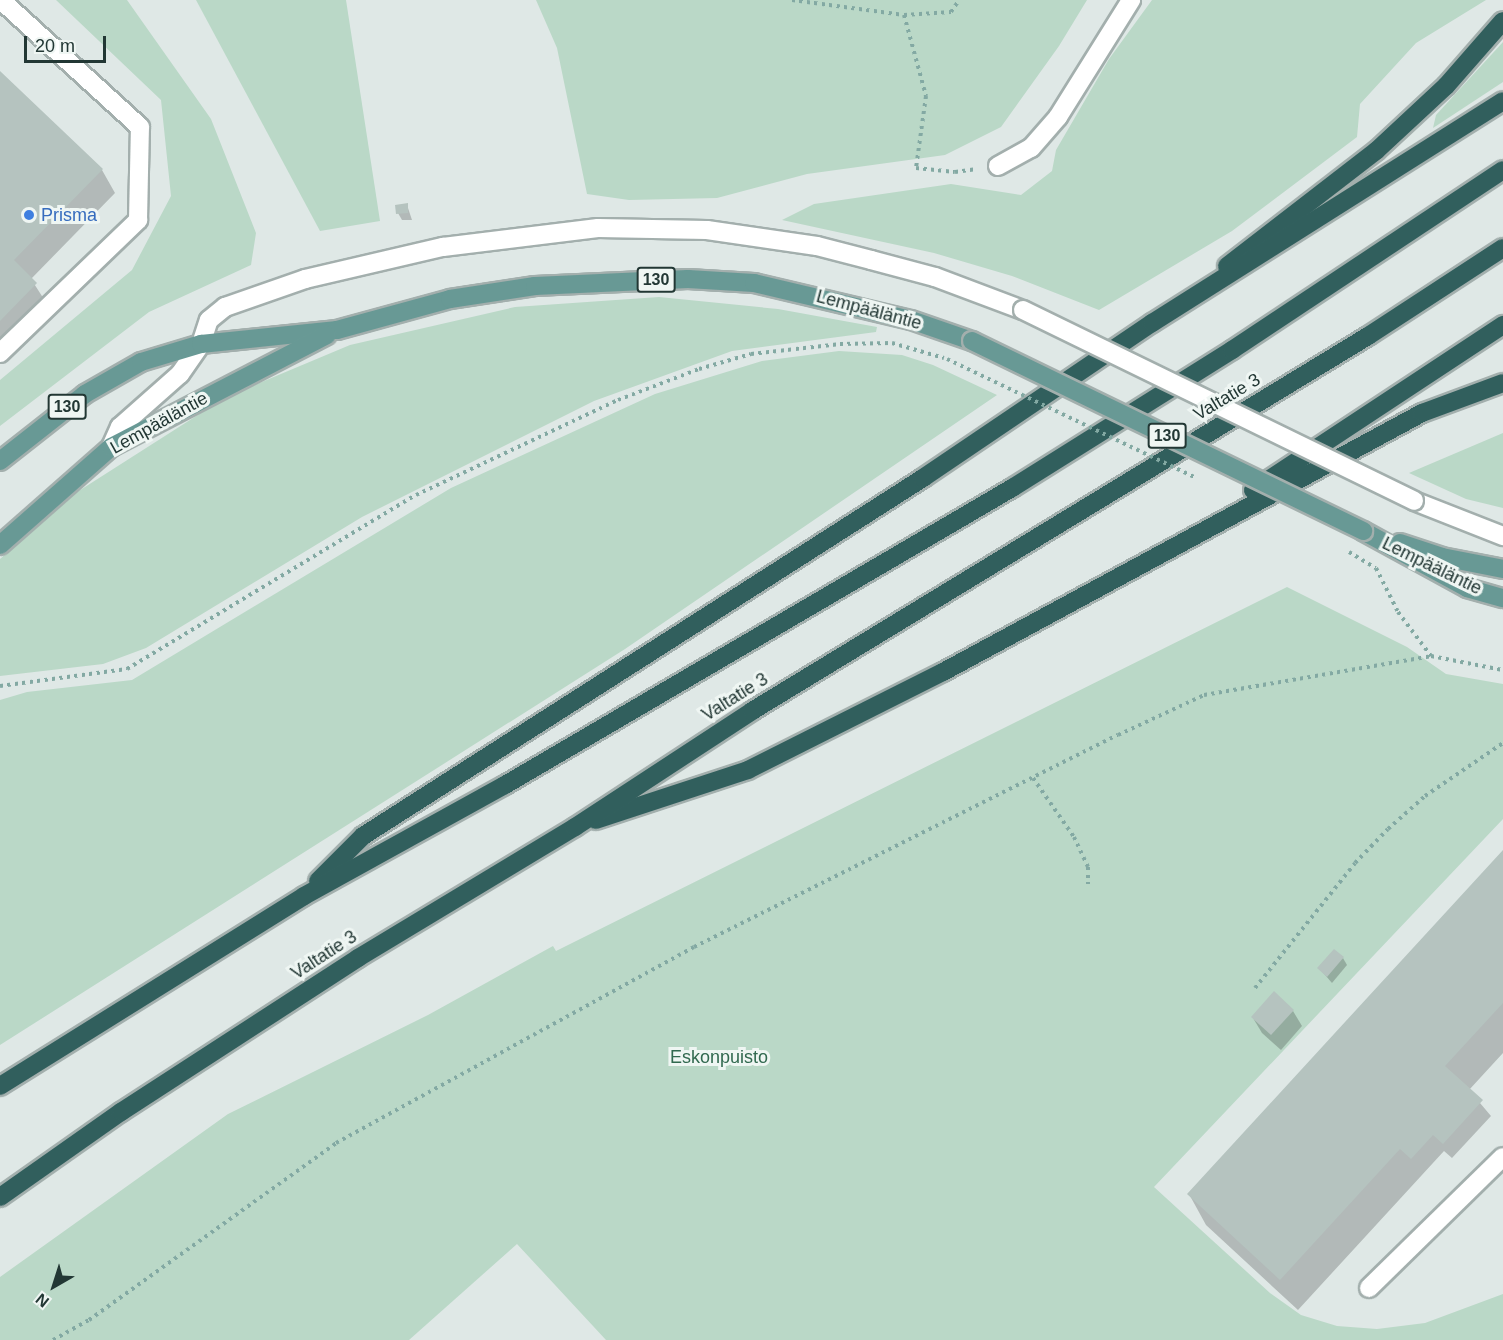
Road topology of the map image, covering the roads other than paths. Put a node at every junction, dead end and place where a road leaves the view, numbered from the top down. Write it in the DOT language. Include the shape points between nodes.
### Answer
graph roads {
  1 [pos="1,0"];
  2 [pos="1131,0"];
  3 [pos="1503,21"];
  4 [pos="1503,101"];
  5 [pos="998,166"];
  6 [pos="1503,170"];
  7 [pos="1503,248"];
  8 [pos="1152,323"];
  9 [pos="1503,325"];
  10 [pos="337,330"];
  11 [pos="201,344"];
  12 [pos="0,353"];
  13 [pos="1503,383"];
  14 [pos="111,447"];
  15 [pos="0,461"];
  16 [pos="1363,531"];
  17 [pos="1503,536"];
  18 [pos="0,545"];
  19 [pos="1144,562"];
  20 [pos="1503,569"];
  21 [pos="1503,598"];
  22 [pos="575,827"];
  23 [pos="304,896"];
  24 [pos="0,1086"];
  25 [pos="1503,1156"];
  26 [pos="0,1197"];
  27 [pos="1370,1288"];
  1 -- 12 [label="lane" via="140,127 138,220"];
  2 -- 5 [label="lane" via="1058,117 1031,148"];
  3 -- 8 [label="highway" via="1446,86 1376,151"];
  4 -- 8 [label="highway"];
  6 -- 23 [label="highway, Valtatie 3" via="1232,350 1011,488 505,785"];
  7 -- 22 [label="highway, Valtatie 3" via="1368,336 752,711"];
  8 -- 23 [label="highway" via="914,485 363,836"];
  9 -- 19 [label="highway"];
  10 -- 11 [label="main road, Lempääläntie / 130"];
  10 -- 14 [label="main road, Lempääläntie / 130"];
  10 -- 16 [label="main road, Lempääläntie / 130, bridge" via="450,300 535,286 688,279 754,283 815,295 972,341"];
  11 -- 14 [label="lane" via="180,374 120,427"];
  11 -- 15 [label="main road, Lempääläntie / 130" via="141,362 85,394"];
  11 -- 17 [label="lane, bridge" via="209,321 225,307 305,279 442,248 598,228 707,230 817,246 935,277 1023,310 1414,501"];
  13 -- 19 [label="highway" via="1422,413"];
  14 -- 18 [label="main road, Lempääläntie / 130"];
  16 -- 20 [label="main road, Lempääläntie / 130" via="1442,557"];
  16 -- 21 [label="main road, Lempääläntie / 130" via="1467,588"];
  19 -- 22 [label="highway" via="942,672 748,770"];
  22 -- 26 [label="highway, Valtatie 3" via="358,958 121,1112"];
  23 -- 24 [label="highway, Valtatie 3"];
  25 -- 27 [label="lane"];
}
